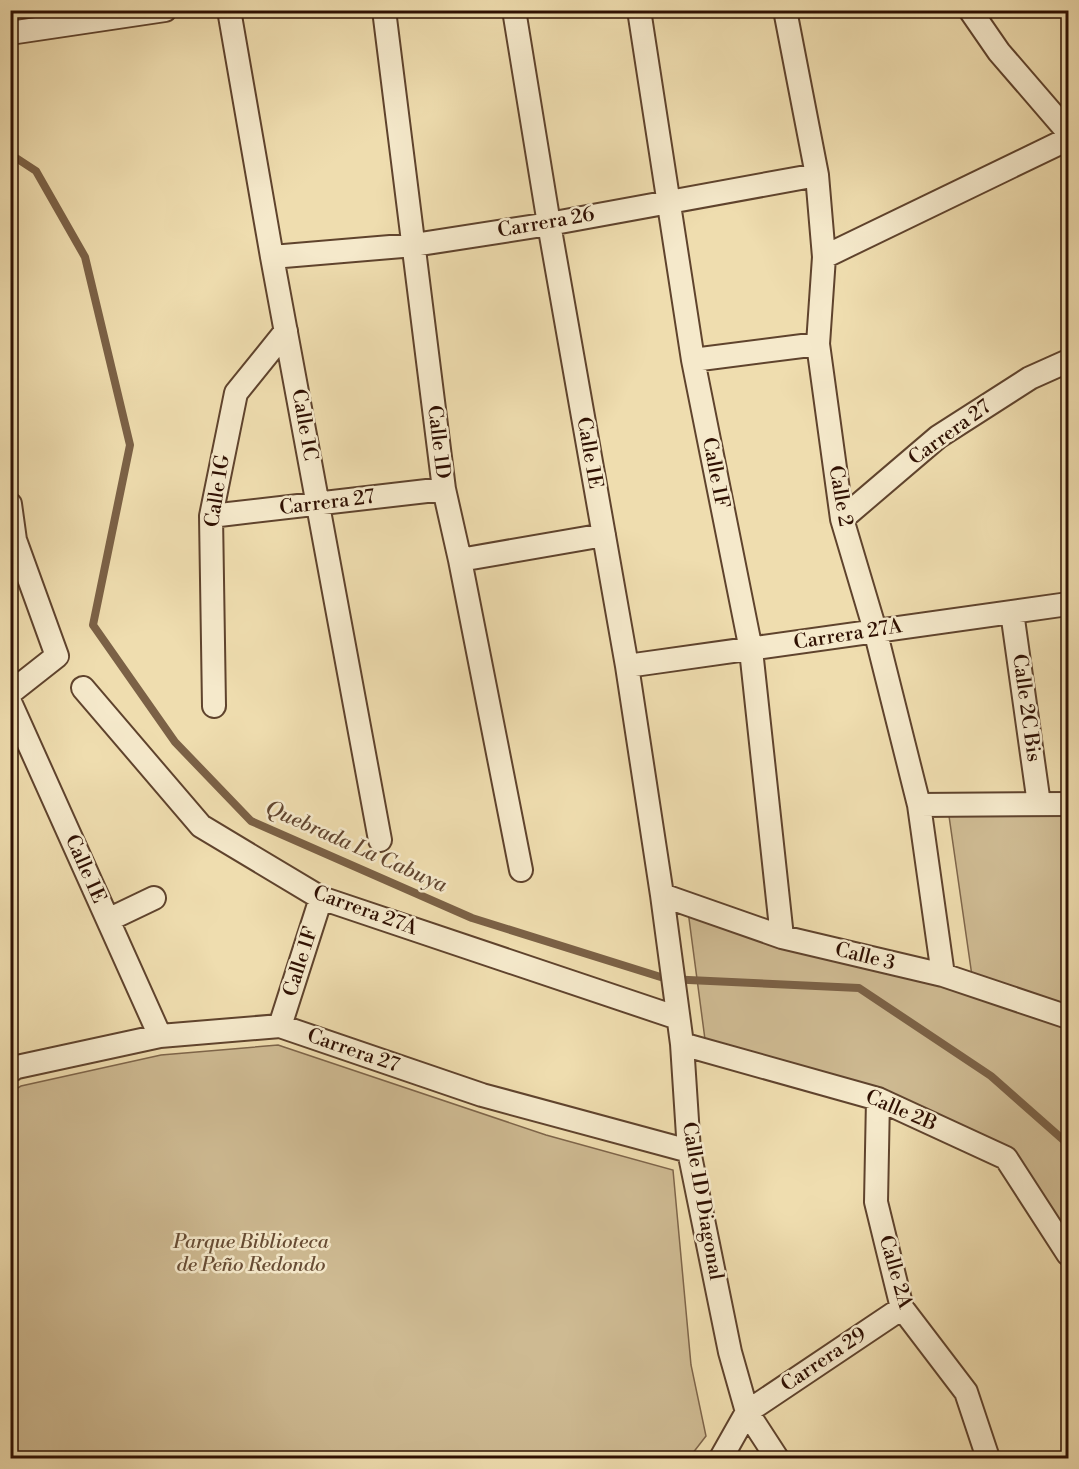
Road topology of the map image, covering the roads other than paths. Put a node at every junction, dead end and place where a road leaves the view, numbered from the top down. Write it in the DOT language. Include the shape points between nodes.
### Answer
graph roads {
  1 [pos="165,10"];
  2 [pos="230,10"];
  3 [pos="384,10"];
  4 [pos="514,10"];
  5 [pos="639,10"];
  6 [pos="785,10"];
  7 [pos="970,10"];
  8 [pos="99,15"];
  9 [pos="10,33"];
  10 [pos="1068,132"];
  11 [pos="1068,138"];
  12 [pos="817,175"];
  13 [pos="668,201"];
  14 [pos="549,224"];
  15 [pos="414,245"];
  16 [pos="272,257"];
  17 [pos="824,257"];
  18 [pos="286,331"];
  19 [pos="818,344"];
  20 [pos="693,360"];
  21 [pos="1068,361"];
  22 [pos="444,489"];
  23 [pos="10,504"];
  24 [pos="318,504"];
  25 [pos="211,516"];
  26 [pos="842,519"];
  27 [pos="604,535"];
  28 [pos="13,541"];
  29 [pos="460,560"];
  30 [pos="1068,604"];
  31 [pos="1012,612"];
  32 [pos="875,630"];
  33 [pos="751,650"];
  34 [pos="627,666"];
  35 [pos="83,688"];
  36 [pos="10,693"];
  37 [pos="10,702"];
  38 [pos="214,706"];
  39 [pos="1039,804"];
  40 [pos="1068,804"];
  41 [pos="919,805"];
  42 [pos="380,840"];
  43 [pos="521,870"];
  44 [pos="662,896"];
  45 [pos="154,898"];
  46 [pos="321,898"];
  47 [pos="108,920"];
  48 [pos="782,937"];
  49 [pos="943,975"];
  50 [pos="676,1007"];
  51 [pos="1068,1017"];
  52 [pos="280,1026"];
  53 [pos="160,1036"];
  54 [pos="682,1044"];
  55 [pos="13,1064"];
  56 [pos="878,1099"];
  57 [pos="689,1151"];
  58 [pos="1068,1254"];
  59 [pos="902,1308"];
  60 [pos="747,1412"];
  61 [pos="721,1458"];
  62 [pos="777,1458"];
  63 [pos="988,1458"];
  1 -- 8 [label="street"];
  2 -- 16 [label="street, Calle 1C"];
  3 -- 15 [label="street, Calle 1D"];
  4 -- 14 [label="street, Calle 1E"];
  5 -- 13 [label="street, Calle 1F"];
  6 -- 12 [label="street, Calle 2"];
  7 -- 10 [label="street" via="999,52"];
  8 -- 9 [label="street"];
  11 -- 17 [label="street"];
  12 -- 13 [label="street, Carrera 26"];
  12 -- 17 [label="street, Calle 2"];
  13 -- 14 [label="street, Carrera 26"];
  13 -- 20 [label="street, Calle 1F"];
  14 -- 15 [label="street, Carrera 26"];
  14 -- 27 [label="street, Calle 1E"];
  15 -- 16 [label="street, Carrera 26"];
  15 -- 22 [label="street, Calle 1D"];
  16 -- 18 [label="street, Calle 1C"];
  17 -- 19 [label="street, Calle 2"];
  18 -- 24 [label="street, Calle 1C"];
  18 -- 25 [label="street, Calle 1G" via="236,393"];
  19 -- 20 [label="street"];
  19 -- 26 [label="street, Calle 2"];
  20 -- 33 [label="street, Calle 1F"];
  21 -- 26 [label="street, Carrera 27" via="1030,378 938,437"];
  22 -- 24 [label="street, Carrera 27"];
  22 -- 29 [label="street, Calle 1D"];
  23 -- 28 [label="street"];
  24 -- 25 [label="street, Carrera 27"];
  24 -- 42 [label="street, Calle 1C"];
  25 -- 38 [label="street, Calle 1G"];
  26 -- 32 [label="street, Calle 2"];
  27 -- 29 [label="street"];
  27 -- 34 [label="street, Calle 1E"];
  28 -- 36 [label="street" via="57,656"];
  29 -- 43 [label="street, Calle 1D"];
  30 -- 31 [label="street, Carrera 27A"];
  31 -- 32 [label="street, Carrera 27A"];
  31 -- 39 [label="street, Calle 2C Bis"];
  32 -- 33 [label="street, Carrera 27A"];
  32 -- 41 [label="street, Calle 2"];
  33 -- 34 [label="street, Carrera 27A"];
  33 -- 48 [label="street, Calle 1F"];
  34 -- 44 [label="street, Calle 1E"];
  35 -- 46 [label="street, Carrera 27A" via="201,826"];
  37 -- 47 [label="street, Calle 1E"];
  39 -- 40 [label="street"];
  39 -- 41 [label="street"];
  41 -- 49 [label="street, Calle 2"];
  44 -- 48 [label="street, Calle 3"];
  44 -- 50 [label="street, Calle 1D Diagonal"];
  45 -- 47 [label="street"];
  46 -- 50 [label="street, Carrera 27A"];
  46 -- 52 [label="street, Calle 1F"];
  47 -- 53 [label="street, Calle 1E"];
  48 -- 49 [label="street, Calle 3"];
  49 -- 51 [label="street, Calle 3"];
  50 -- 54 [label="street, Calle 1D Diagonal"];
  52 -- 53 [label="street, Carrera 27"];
  52 -- 57 [label="street, Carrera 27" via="482,1095"];
  53 -- 55 [label="street, Carrera 27"];
  54 -- 56 [label="street, Calle 2B"];
  54 -- 57 [label="street, Calle 1D Diagonal"];
  56 -- 58 [label="street, Calle 2B" via="1006,1158"];
  56 -- 59 [label="street, Calle 2A" via="876,1202"];
  57 -- 60 [label="street, Calle 1D Diagonal" via="730,1352"];
  59 -- 60 [label="street, Carrera 29"];
  59 -- 63 [label="street, Calle 2A" via="966,1392"];
  60 -- 61 [label="street"];
  60 -- 62 [label="street, Calle 1D Diagonal"];
}
